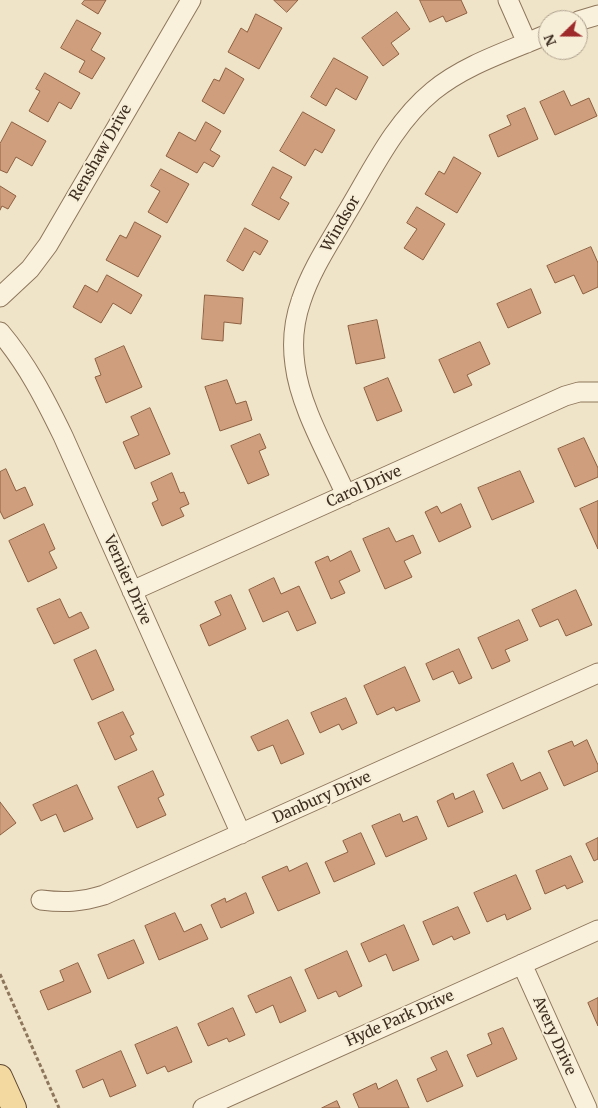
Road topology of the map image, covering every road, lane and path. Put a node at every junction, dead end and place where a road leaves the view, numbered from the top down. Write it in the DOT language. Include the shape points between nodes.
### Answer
graph roads {
  1 [pos="191,0"];
  2 [pos="508,0"];
  3 [pos="538,38"];
  4 [pos="526,43"];
  5 [pos="0,298"];
  6 [pos="0,332"];
  7 [pos="598,392"];
  8 [pos="346,495"];
  9 [pos="132,591"];
  10 [pos="598,673"];
  11 [pos="241,834"];
  12 [pos="41,900"];
  13 [pos="598,930"];
  14 [pos="522,964"];
  15 [pos="0,974"];
  16 [pos="0,1077"];
  17 [pos="14,1108"];
  18 [pos="59,1108"];
  19 [pos="203,1108"];
  20 [pos="587,1108"];
  1 -- 5 [label="street, Renshaw Drive" via="48,245 30,269"];
  2 -- 4 [label="street"];
  3 -- 4 [label="street, Windsor"];
  4 -- 8 [label="street, Windsor" via="459,73 432,92 409,115 393,134 306,287 296,319 295,366 311,417"];
  6 -- 9 [label="street, Vernier Drive" via="48,404"];
  7 -- 8 [label="street, Carol Drive" via="565,396"];
  8 -- 9 [label="street, Carol Drive"];
  9 -- 11 [label="street, Vernier Drive"];
  10 -- 11 [label="street, Danbury Drive"];
  11 -- 12 [label="street, Danbury Drive" via="104,895 62,903"];
  13 -- 14 [label="street, Hyde Park Drive"];
  14 -- 19 [label="street, Hyde Park Drive"];
  14 -- 20 [label="street, Avery Drive"];
  15 -- 18 [label="path"];
  16 -- 17 [label="main road"];
}
